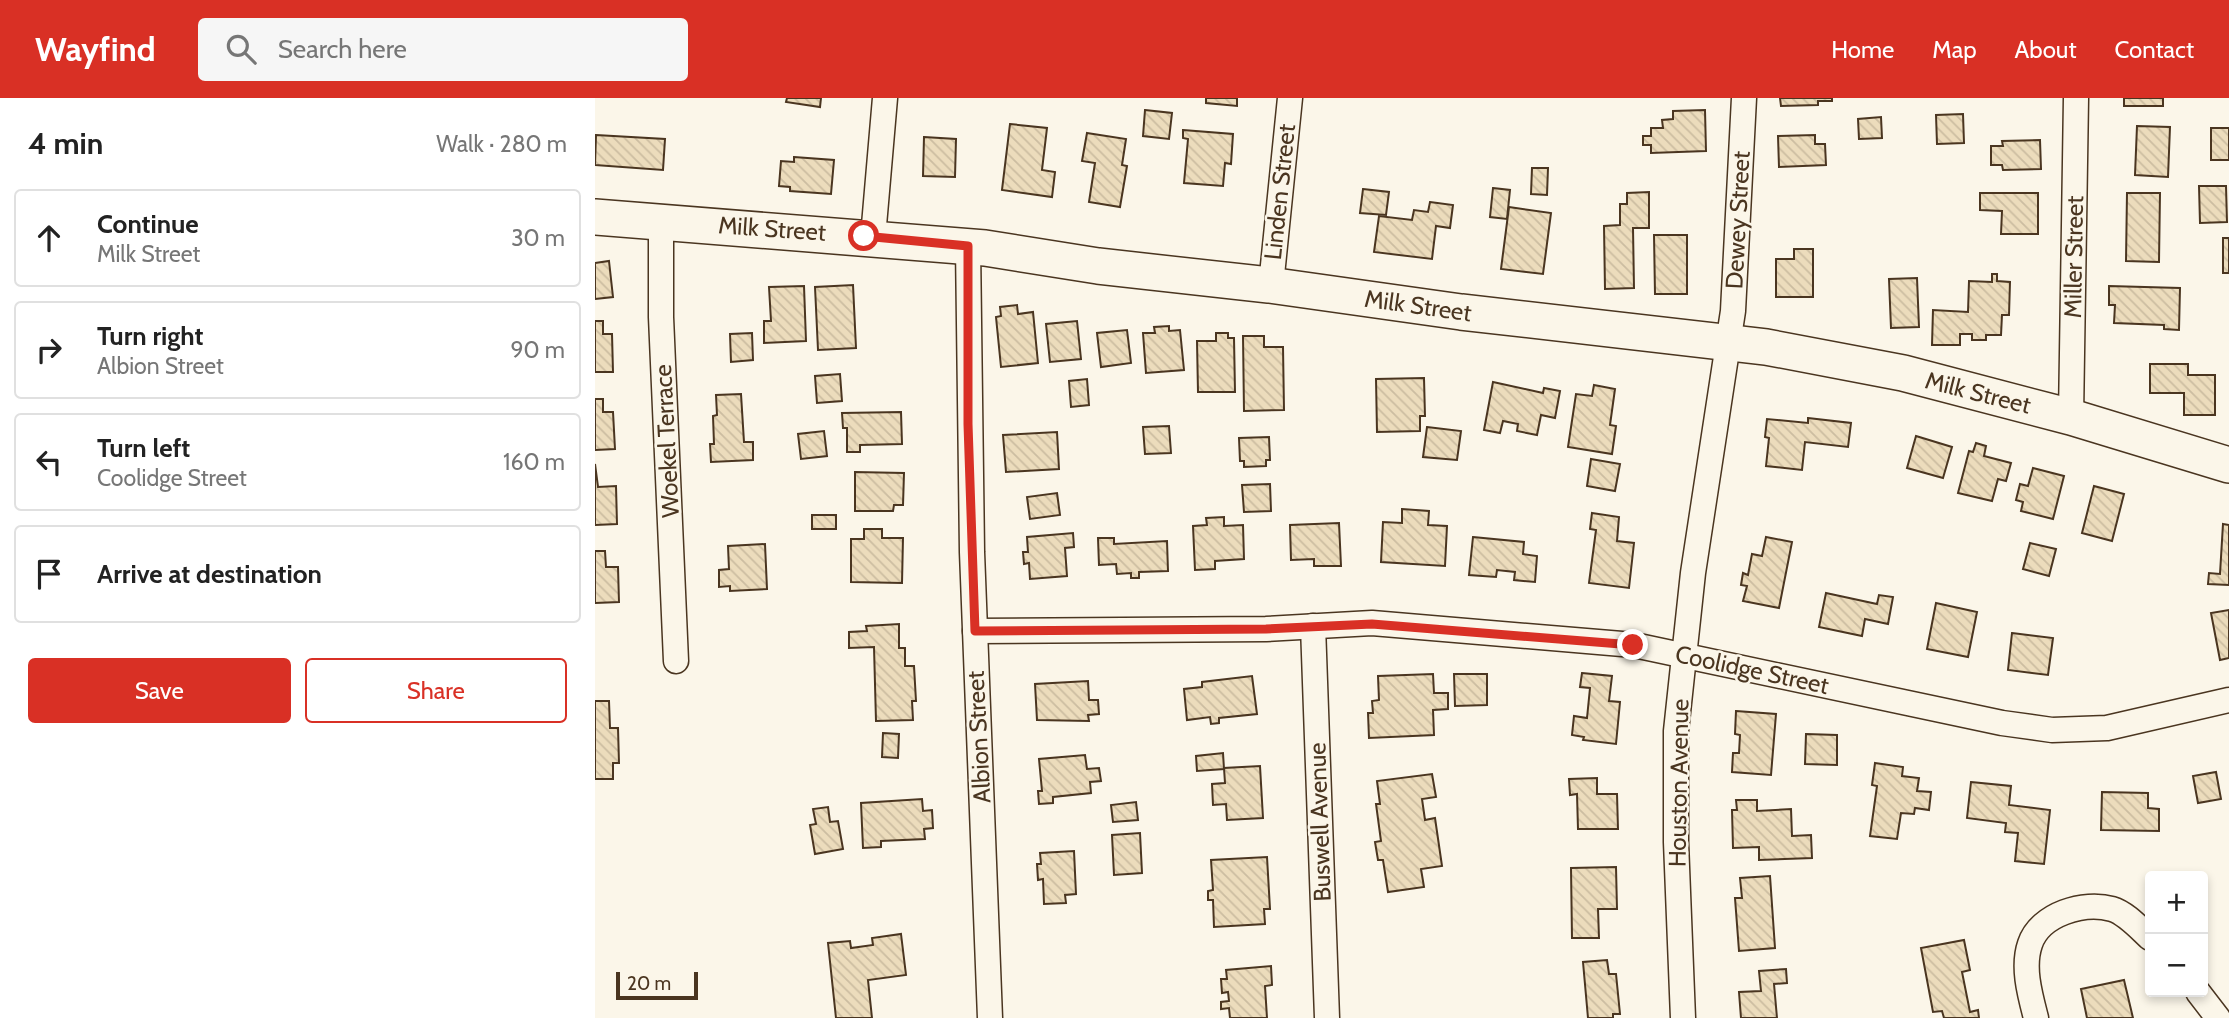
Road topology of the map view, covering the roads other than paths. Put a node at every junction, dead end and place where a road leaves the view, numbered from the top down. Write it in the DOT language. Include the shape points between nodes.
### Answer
graph roads {
  1 [pos="885,98"];
  2 [pos="1290,98"];
  3 [pos="1744,98"];
  4 [pos="2076,98"];
  5 [pos="595,217"];
  6 [pos="661,221"];
  7 [pos="873,237"];
  8 [pos="968,246"];
  9 [pos="1271,285"];
  10 [pos="1728,342"];
  11 [pos="2071,416"];
  12 [pos="2229,465"];
  13 [pos="1313,626"];
  14 [pos="975,631"];
  15 [pos="1683,657"];
  16 [pos="676,661"];
  17 [pos="2229,700"];
  18 [pos="2145,934"];
  19 [pos="2202,997"];
  20 [pos="990,1018"];
  21 [pos="1327,1018"];
  22 [pos="1683,1018"];
  23 [pos="2036,1018"];
  24 [pos="2218,1018"];
  1 -- 7 [label="street"];
  2 -- 9 [label="street, Linden Street"];
  3 -- 10 [label="street, Dewey Street" via="1739,231"];
  4 -- 11 [label="street, Miller Street"];
  5 -- 6 [label="street, Milk Street"];
  6 -- 7 [label="street, Milk Street"];
  6 -- 16 [label="street, Woekel Terrace"];
  7 -- 8 [label="street, Milk Street"];
  8 -- 9 [label="street, Milk Street"];
  8 -- 14 [label="street, Albion Street"];
  9 -- 10 [label="street, Milk Street"];
  10 -- 11 [label="street, Milk Street" via="1891,371"];
  10 -- 15 [label="street, Houston Avenue"];
  11 -- 12 [label="street, Milk Street"];
  13 -- 14 [label="street, Coolidge Street"];
  13 -- 15 [label="street, Coolidge Street" via="1372,624 1466,631 1633,645"];
  13 -- 21 [label="street, Buswell Avenue"];
  14 -- 20 [label="street, Albion Street"];
  15 -- 17 [label="street, Coolidge Street" via="2052,730 2107,728"];
  15 -- 22 [label="street, Houston Avenue" via="1676,842"];
  18 -- 23 [label="street" via="2114,909 2085,906 2041,926 2030,943 2027,963"];
  19 -- 24 [label="street"];
}
